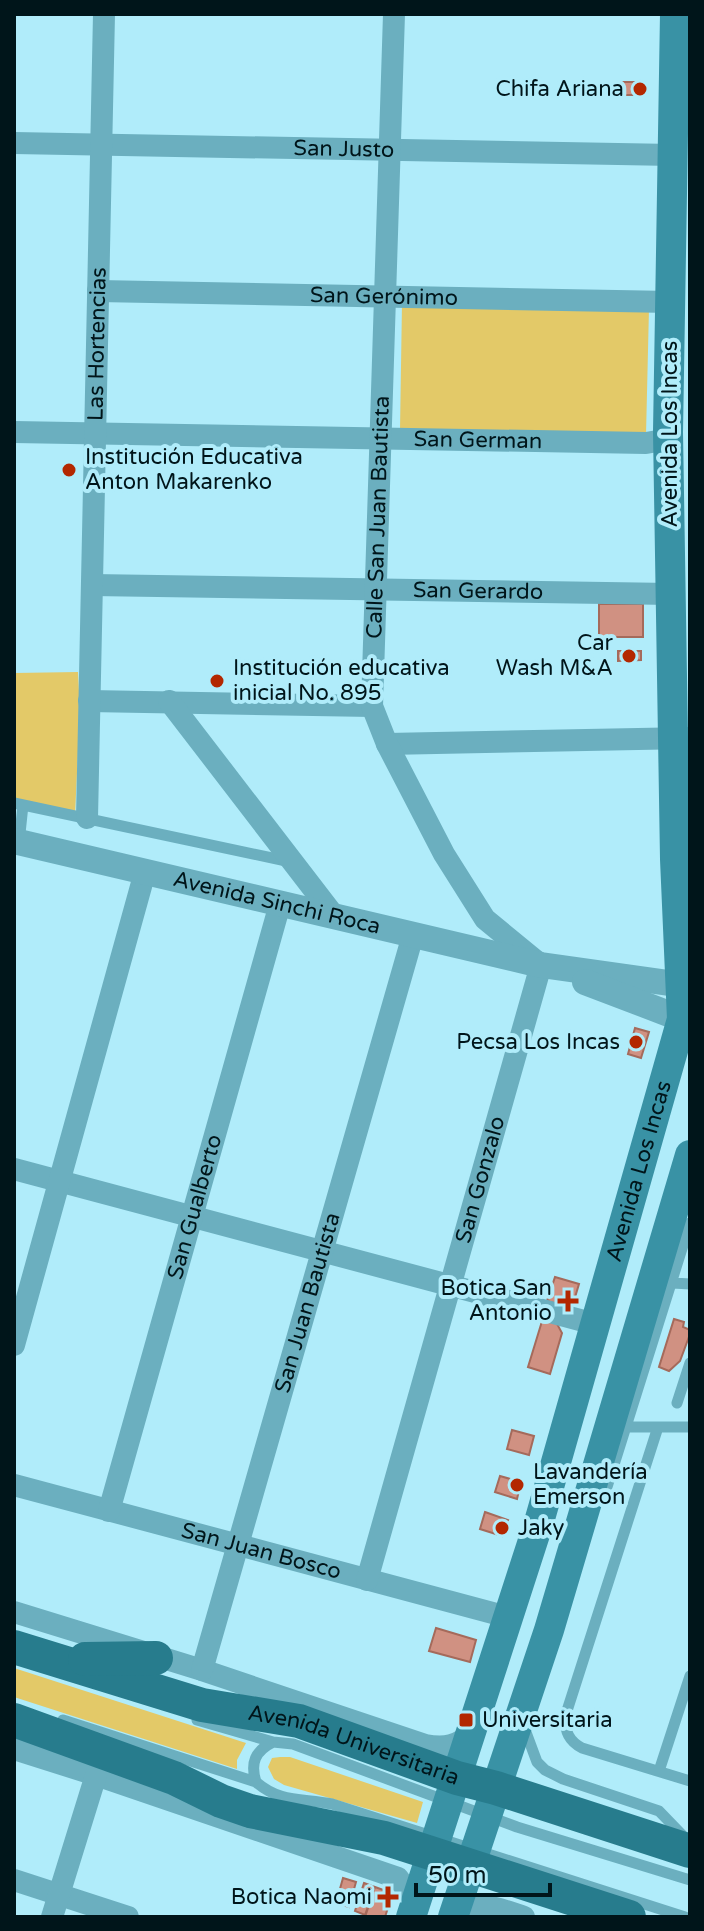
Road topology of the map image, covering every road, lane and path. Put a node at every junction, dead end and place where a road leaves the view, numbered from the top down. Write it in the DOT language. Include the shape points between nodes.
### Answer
graph roads {
  1 [pos="104,14"];
  2 [pos="394,14"];
  3 [pos="675,14"];
  4 [pos="682,118"];
  5 [pos="14,143"];
  6 [pos="101,144"];
  7 [pos="390,150"];
  8 [pos="673,155"];
  9 [pos="98,291"];
  10 [pos="385,297"];
  11 [pos="670,302"];
  12 [pos="14,432"];
  13 [pos="95,432"];
  14 [pos="676,434"];
  15 [pos="380,437"];
  16 [pos="92,585"];
  17 [pos="376,589"];
  18 [pos="671,594"];
  19 [pos="89,701"];
  20 [pos="169,701"];
  21 [pos="372,706"];
  22 [pos="682,738"];
  23 [pos="387,744"];
  24 [pos="19,804"];
  25 [pos="87,818"];
  26 [pos="16,849"];
  27 [pos="293,863"];
  28 [pos="145,872"];
  29 [pos="280,904"];
  30 [pos="335,917"];
  31 [pos="413,935"];
  32 [pos="541,965"];
  33 [pos="686,985"];
  34 [pos="686,1019"];
  35 [pos="690,1155"];
  36 [pos="14,1169"];
  37 [pos="59,1181"];
  38 [pos="191,1217"];
  39 [pos="690,1223"];
  40 [pos="687,1244"];
  41 [pos="322,1252"];
  42 [pos="673,1283"];
  43 [pos="690,1284"];
  44 [pos="450,1286"];
  45 [pos="595,1324"];
  46 [pos="14,1345"];
  47 [pos="690,1363"];
  48 [pos="677,1403"];
  49 [pos="626,1427"];
  50 [pos="658,1427"];
  51 [pos="690,1427"];
  52 [pos="14,1485"];
  53 [pos="603,1499"];
  54 [pos="109,1511"];
  55 [pos="539,1522"];
  56 [pos="578,1534"];
  57 [pos="238,1545"];
  58 [pos="367,1580"];
  59 [pos="575,1587"];
  60 [pos="14,1612"];
  61 [pos="508,1617"];
  62 [pos="14,1647"];
  63 [pos="156,1658"];
  64 [pos="51,1659"];
  65 [pos="202,1670"];
  66 [pos="690,1676"];
  67 [pos="543,1687"];
  68 [pos="184,1716"];
  69 [pos="34,1722"];
  70 [pos="528,1722"];
  71 [pos="472,1732"];
  72 [pos="273,1742"];
  73 [pos="14,1749"];
  74 [pos="659,1771"];
  75 [pos="96,1775"];
  76 [pos="690,1781"];
  77 [pos="256,1782"];
  78 [pos="453,1790"];
  79 [pos="492,1802"];
  80 [pos="182,1805"];
  81 [pos="690,1843"];
  82 [pos="435,1845"];
  83 [pos="690,1851"];
  84 [pos="473,1858"];
  85 [pos="14,1880"];
  86 [pos="690,1880"];
  87 [pos="59,1894"];
  88 [pos="412,1915"];
  89 [pos="52,1917"];
  90 [pos="128,1917"];
  91 [pos="455,1917"];
  92 [pos="524,1917"];
  93 [pos="629,1917"];
  94 [pos="685,1917"];
  1 -- 6 [label="street, Las Hortencias"];
  2 -- 7 [label="street, Calle San Juan Bautista"];
  3 -- 4 [label="main road, Avenida Los Incas"];
  4 -- 8 [label="main road, Avenida Los Incas"];
  5 -- 6 [label="street, San Justo"];
  6 -- 7 [label="street, San Justo"];
  6 -- 9 [label="street, Las Hortencias"];
  7 -- 8 [label="street, San Justo"];
  7 -- 10 [label="street, Calle San Juan Bautista"];
  8 -- 11 [label="main road, Avenida Los Incas"];
  9 -- 10 [label="street, San Gerónimo"];
  9 -- 13 [label="street, Las Hortencias"];
  10 -- 11 [label="street, San Gerónimo"];
  10 -- 15 [label="street, Calle San Juan Bautista"];
  11 -- 14 [label="main road, Avenida Los Incas"];
  12 -- 13 [label="street, San German"];
  13 -- 15 [label="street, San German"];
  13 -- 16 [label="street, Las Hortencias"];
  14 -- 15 [label="street, San German" via="646,443"];
  14 -- 18 [label="main road, Avenida Los Incas"];
  15 -- 17 [label="street, Calle San Juan Bautista"];
  16 -- 17 [label="street, San Gerardo"];
  16 -- 19 [label="street, Las Hortencias"];
  17 -- 18 [label="street, San Gerardo"];
  17 -- 21 [label="street, Calle San Juan Bautista"];
  18 -- 22 [label="main road, Avenida Los Incas"];
  19 -- 20 [label="street"];
  19 -- 25 [label="street, Las Hortencias"];
  20 -- 21 [label="street"];
  20 -- 27 [label="street"];
  21 -- 23 [label="street, Calle San Juan Bautista"];
  22 -- 23 [label="street"];
  22 -- 33 [label="main road, Avenida Los Incas" via="675,859"];
  23 -- 32 [label="street, Calle San Juan Bautista" via="444,854 485,919"];
  24 -- 25 [label="lane"];
  24 -- 26 [label="lane"];
  25 -- 27 [label="lane"];
  26 -- 28 [label="street, Avenida Sinchi Roca"];
  27 -- 30 [label="street"];
  28 -- 29 [label="street, Avenida Sinchi Roca"];
  28 -- 37 [label="street"];
  29 -- 30 [label="street, Avenida Sinchi Roca"];
  29 -- 38 [label="street, San Gualberto"];
  30 -- 31 [label="street, Avenida Sinchi Roca"];
  31 -- 32 [label="street, Avenida Sinchi Roca"];
  31 -- 41 [label="street, San Juan Bautista"];
  32 -- 33 [label="street, Avenida Sinchi Roca"];
  32 -- 34 [label="street, Avenida Sinchi Roca"];
  32 -- 44 [label="street, San Gonzalo"];
  33 -- 34 [label="main road, Avenida Los Incas"];
  34 -- 45 [label="main road, Avenida Los Incas"];
  35 -- 56 [label="main road, Avenida Los Incas"];
  36 -- 37 [label="street"];
  37 -- 38 [label="street"];
  37 -- 46 [label="street"];
  38 -- 41 [label="street"];
  38 -- 54 [label="street, San Gualberto"];
  39 -- 40 [label="lane"];
  40 -- 42 [label="lane"];
  41 -- 44 [label="street"];
  41 -- 57 [label="street, San Juan Bautista"];
  42 -- 43 [label="lane"];
  42 -- 49 [label="lane"];
  44 -- 45 [label="street"];
  44 -- 58 [label="street, San Gonzalo"];
  45 -- 55 [label="main road, Avenida Los Incas"];
  47 -- 48 [label="lane"];
  49 -- 50 [label="lane"];
  49 -- 53 [label="lane"];
  50 -- 51 [label="lane"];
  50 -- 74 [label="lane" via="565,1728 582,1748"];
  52 -- 54 [label="street, San Juan Bosco"];
  54 -- 57 [label="street, San Juan Bosco"];
  55 -- 56 [label="main road"];
  55 -- 61 [label="main road, Avenida Los Incas"];
  56 -- 70 [label="main road, Avenida Los Incas"];
  57 -- 58 [label="street, San Juan Bosco"];
  57 -- 65 [label="street, San Juan Bautista"];
  58 -- 61 [label="street, San Juan Bosco"];
  59 -- 67 [label="lane"];
  60 -- 63 [label="street, Avenida Universitaria"];
  61 -- 71 [label="main road, Avenida Los Incas"];
  62 -- 64 [label="main road, Avenida Universitaria"];
  63 -- 64 [label="main road"];
  63 -- 65 [label="street, Avenida Universitaria"];
  64 -- 78 [label="main road, Avenida Universitaria" via="202,1705 299,1721"];
  65 -- 71 [label="street, Avenida Universitaria" via="425,1745 451,1746"];
  66 -- 74 [label="lane"];
  68 -- 72 [label="lane"];
  69 -- 77 [label="lane"];
  69 -- 80 [label="main road" via="86,1756 164,1791"];
  69 -- 82 [label="main road" via="250,1811"];
  70 -- 79 [label="main road, Avenida Los Incas"];
  70 -- 81 [label="lane" via="537,1762 545,1770 659,1811"];
  71 -- 78 [label="main road, Avenida Los Incas"];
  72 -- 77 [label="lane" via="254,1758"];
  72 -- 78 [label="lane"];
  73 -- 75 [label="street"];
  74 -- 76 [label="lane"];
  75 -- 80 [label="street"];
  75 -- 87 [label="street"];
  77 -- 82 [label="lane" via="286,1800 332,1804"];
  78 -- 79 [label="main road, Avenida Universitaria"];
  78 -- 82 [label="main road, Avenida Los Incas"];
  79 -- 83 [label="main road, Avenida Universitaria"];
  79 -- 84 [label="main road, Avenida Los Incas"];
  79 -- 86 [label="lane"];
  80 -- 88 [label="street" via="398,1878 412,1897"];
  82 -- 84 [label="main road"];
  82 -- 88 [label="main road, Avenida Los Incas"];
  84 -- 91 [label="main road, Avenida Los Incas"];
  84 -- 93 [label="main road"];
  84 -- 94 [label="lane"];
  85 -- 87 [label="street"];
  87 -- 89 [label="street"];
  87 -- 90 [label="street"];
  91 -- 92 [label="street" via="482,1905"];
}
